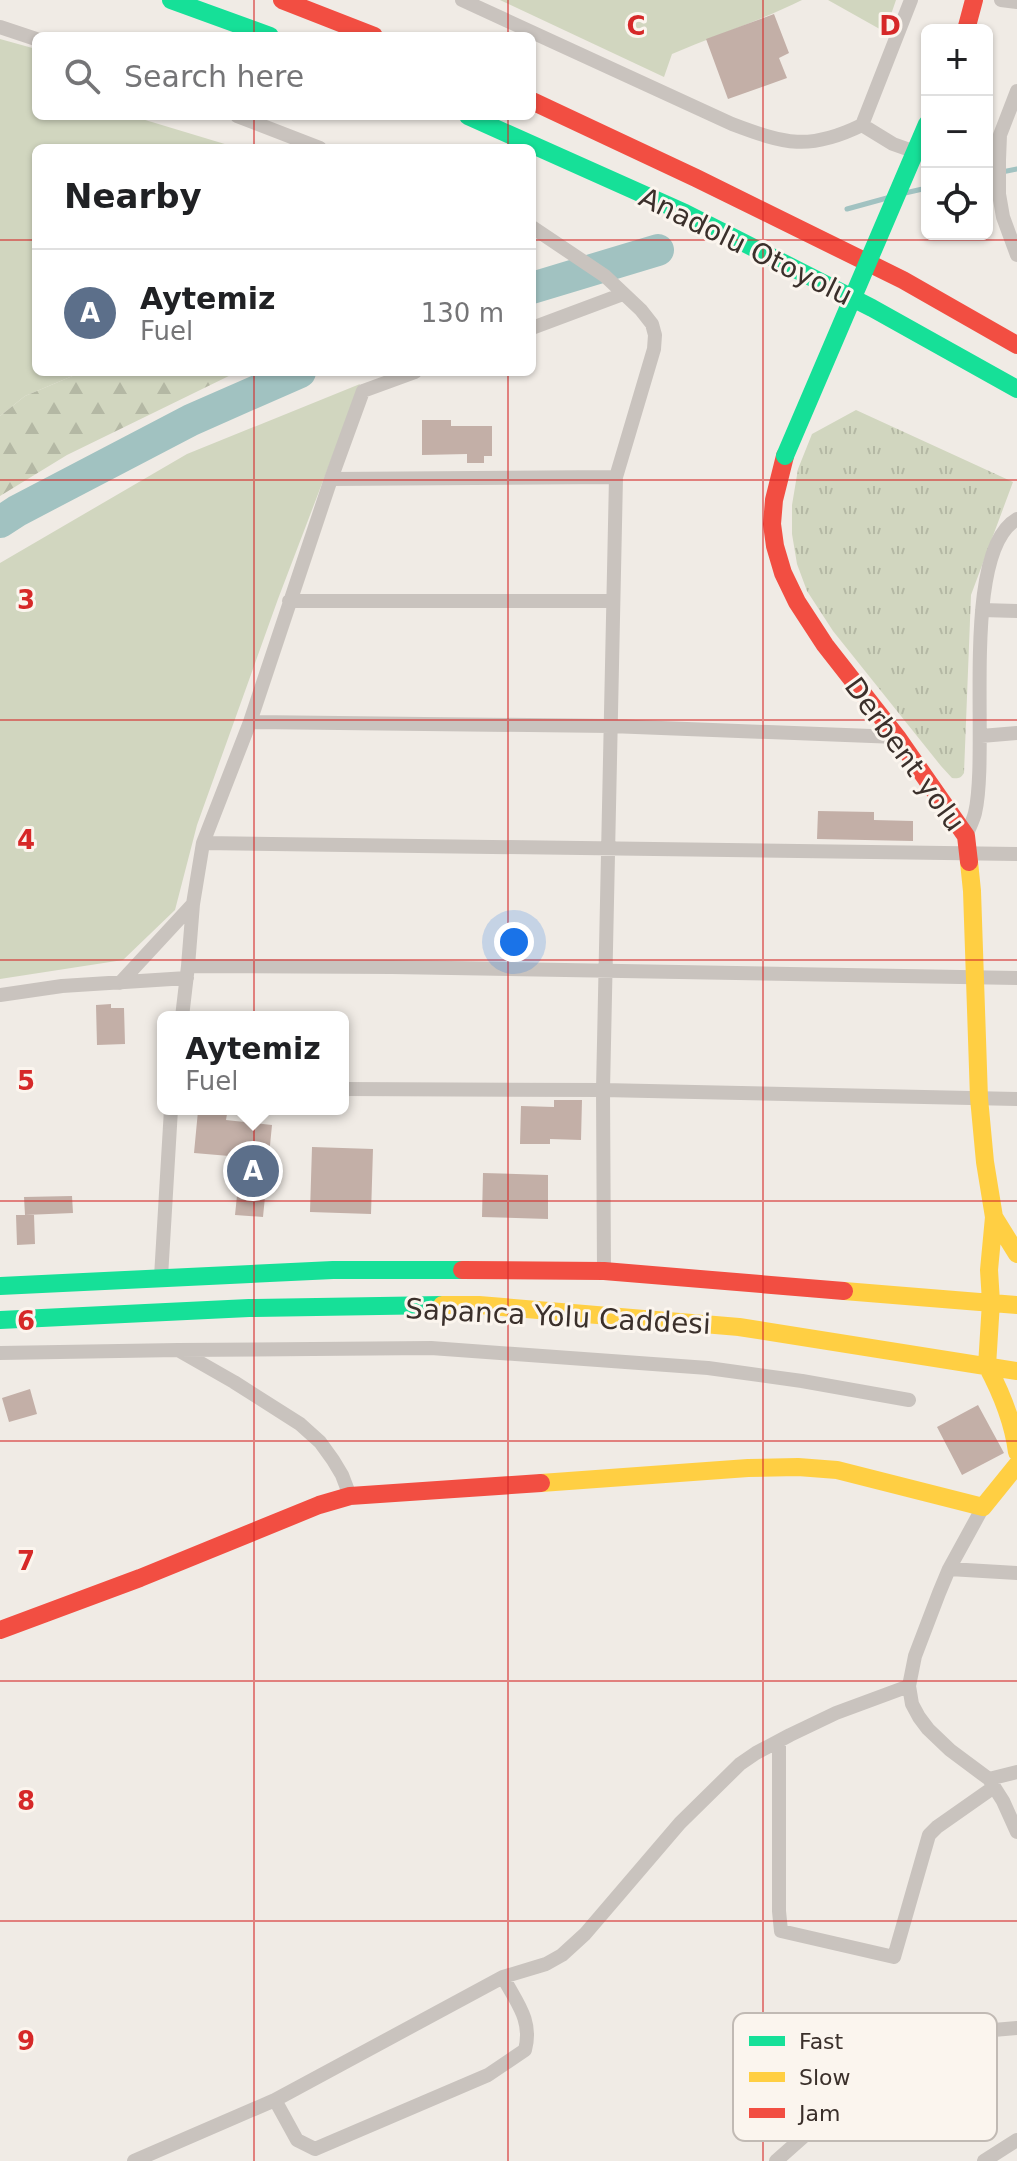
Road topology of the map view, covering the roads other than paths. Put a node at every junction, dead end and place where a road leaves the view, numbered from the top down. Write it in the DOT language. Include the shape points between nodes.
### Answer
graph roads {
  1 [pos="171,0"];
  2 [pos="282,0"];
  3 [pos="462,0"];
  4 [pos="911,0"];
  5 [pos="974,0"];
  6 [pos="1001,0"];
  7 [pos="1017,2"];
  8 [pos="968,24"];
  9 [pos="0,27"];
  10 [pos="259,32"];
  11 [pos="364,32"];
  12 [pos="532,32"];
  13 [pos="536,34"];
  14 [pos="32,38"];
  15 [pos="1017,91"];
  16 [pos="536,103"];
  17 [pos="247,120"];
  18 [pos="477,120"];
  19 [pos="862,125"];
  20 [pos="993,137"];
  21 [pos="921,138"];
  22 [pos="310,144"];
  23 [pos="531,144"];
  24 [pos="536,146"];
  25 [pos="921,154"];
  26 [pos="1010,214"];
  27 [pos="536,230"];
  28 [pos="1017,255"];
  29 [pos="623,294"];
  30 [pos="536,327"];
  31 [pos="1017,345"];
  32 [pos="404,376"];
  33 [pos="1017,389"];
  34 [pos="616,477"];
  35 [pos="331,479"];
  36 [pos="1017,519"];
  37 [pos="289,601"];
  38 [pos="613,601"];
  39 [pos="982,610"];
  40 [pos="1017,611"];
  41 [pos="250,722"];
  42 [pos="610,726"];
  43 [pos="1017,733"];
  44 [pos="981,736"];
  45 [pos="897,737"];
  46 [pos="203,843"];
  47 [pos="967,844"];
  48 [pos="608,848"];
  49 [pos="1017,854"];
  50 [pos="193,904"];
  51 [pos="606,970"];
  52 [pos="188,972"];
  53 [pos="975,977"];
  54 [pos="1017,978"];
  55 [pos="120,983"];
  56 [pos="0,995"];
  57 [pos="183,1011"];
  58 [pos="349,1089"];
  59 [pos="603,1090"];
  60 [pos="979,1098"];
  61 [pos="1017,1099"];
  62 [pos="171,1115"];
  63 [pos="994,1217"];
  64 [pos="1017,1254"];
  65 [pos="604,1271"];
  66 [pos="161,1277"];
  67 [pos="0,1286"];
  68 [pos="991,1302"];
  69 [pos="1017,1305"];
  70 [pos="0,1320"];
  71 [pos="178,1350"];
  72 [pos="0,1353"];
  73 [pos="987,1366"];
  74 [pos="1017,1371"];
  75 [pos="909,1400"];
  76 [pos="1017,1452"];
  77 [pos="1017,1465"];
  78 [pos="350,1496"];
  79 [pos="983,1507"];
  80 [pos="949,1569"];
  81 [pos="1017,1573"];
  82 [pos="0,1630"];
  83 [pos="909,1686"];
  84 [pos="779,1741"];
  85 [pos="1017,1772"];
  86 [pos="992,1783"];
  87 [pos="1017,1832"];
  88 [pos="503,1977"];
  89 [pos="1017,2028"];
  90 [pos="997,2030"];
  91 [pos="275,2100"];
  92 [pos="1017,2140"];
  93 [pos="799,2141"];
  94 [pos="168,2154"];
  95 [pos="134,2161"];
  96 [pos="776,2161"];
  97 [pos="984,2161"];
  1 -- 10 [label="main road"];
  2 -- 11 [label="main road"];
  3 -- 12 [label="street"];
  4 -- 19 [label="street"];
  5 -- 8 [label="main road"];
  6 -- 7 [label="street"];
  9 -- 14 [label="street"];
  13 -- 19 [label="street" via="766,137 824,141"];
  15 -- 20 [label="street"];
  16 -- 31 [label="main road, Anadolu Otoyolu" via="903,280"];
  17 -- 22 [label="street"];
  18 -- 23 [label="main road, Anadolu Otoyolu"];
  19 -- 25 [label="street"];
  20 -- 26 [label="street" via="999,194"];
  21 -- 45 [label="main road, Derbent yolu, bridge" via="785,456 772,524 783,573 797,602"];
  24 -- 33 [label="main road, Anadolu Otoyolu" via="685,213"];
  26 -- 28 [label="street"];
  27 -- 29 [label="street"];
  29 -- 30 [label="street"];
  29 -- 34 [label="street" via="652,324 655,335"];
  32 -- 35 [label="street" via="363,391"];
  34 -- 35 [label="street"];
  34 -- 38 [label="street"];
  35 -- 37 [label="street"];
  36 -- 39 [label="street" via="992,554"];
  37 -- 38 [label="street"];
  37 -- 41 [label="street"];
  38 -- 42 [label="street"];
  39 -- 40 [label="street"];
  39 -- 44 [label="street"];
  41 -- 42 [label="street"];
  41 -- 46 [label="street"];
  42 -- 45 [label="street"];
  42 -- 48 [label="street"];
  43 -- 44 [label="street"];
  44 -- 47 [label="street"];
  45 -- 47 [label="main road, Derbent yolu"];
  46 -- 48 [label="street"];
  46 -- 50 [label="street"];
  47 -- 48 [label="street"];
  47 -- 49 [label="street"];
  47 -- 53 [label="main road, Derbent yolu"];
  48 -- 51 [label="street"];
  50 -- 52 [label="street"];
  50 -- 55 [label="street"];
  51 -- 52 [label="street"];
  51 -- 53 [label="street"];
  51 -- 59 [label="street"];
  52 -- 55 [label="street"];
  52 -- 57 [label="street"];
  53 -- 54 [label="street"];
  53 -- 60 [label="main road, Derbent yolu"];
  55 -- 56 [label="street"];
  58 -- 59 [label="street"];
  59 -- 60 [label="street"];
  59 -- 65 [label="street"];
  60 -- 61 [label="street"];
  60 -- 63 [label="main road, Derbent yolu"];
  62 -- 66 [label="street"];
  63 -- 64 [label="main road"];
  63 -- 68 [label="main road"];
  65 -- 66 [label="main road, Sapanca Yolu Caddesi" via="333,1270"];
  65 -- 68 [label="main road, Sapanca Yolu Caddesi"];
  66 -- 67 [label="main road, Sapanca Yolu Caddesi"];
  68 -- 69 [label="main road, Sapanca Yolu Caddesi"];
  68 -- 73 [label="main road"];
  70 -- 73 [label="main road, Sapanca Yolu Caddesi" via="249,1308 479,1305 739,1327"];
  71 -- 72 [label="street"];
  71 -- 75 [label="street" via="446,1349 708,1368"];
  71 -- 78 [label="street" via="300,1424 333,1460"];
  73 -- 74 [label="main road, Sapanca Yolu Caddesi"];
  73 -- 76 [label="main road" via="1004,1398"];
  77 -- 79 [label="main road"];
  78 -- 79 [label="main road" via="798,1467 837,1470"];
  78 -- 82 [label="main road"];
  79 -- 80 [label="street"];
  80 -- 81 [label="street"];
  80 -- 83 [label="street" via="915,1656"];
  83 -- 84 [label="street"];
  83 -- 86 [label="street" via="912,1704 928,1729"];
  84 -- 86 [label="street" via="781,1931 894,1957 929,1835"];
  84 -- 88 [label="street" via="740,1764 717,1786 572,1948 546,1964"];
  85 -- 86 [label="street"];
  86 -- 87 [label="street"];
  88 -- 91 [label="street"];
  88 -- 91 [label="street" via="529,2036 525,2050 488,2075 315,2149 297,2140"];
  89 -- 90 [label="street"];
  91 -- 94 [label="street"];
  92 -- 97 [label="street"];
  93 -- 96 [label="street"];
  94 -- 95 [label="street"];
}
